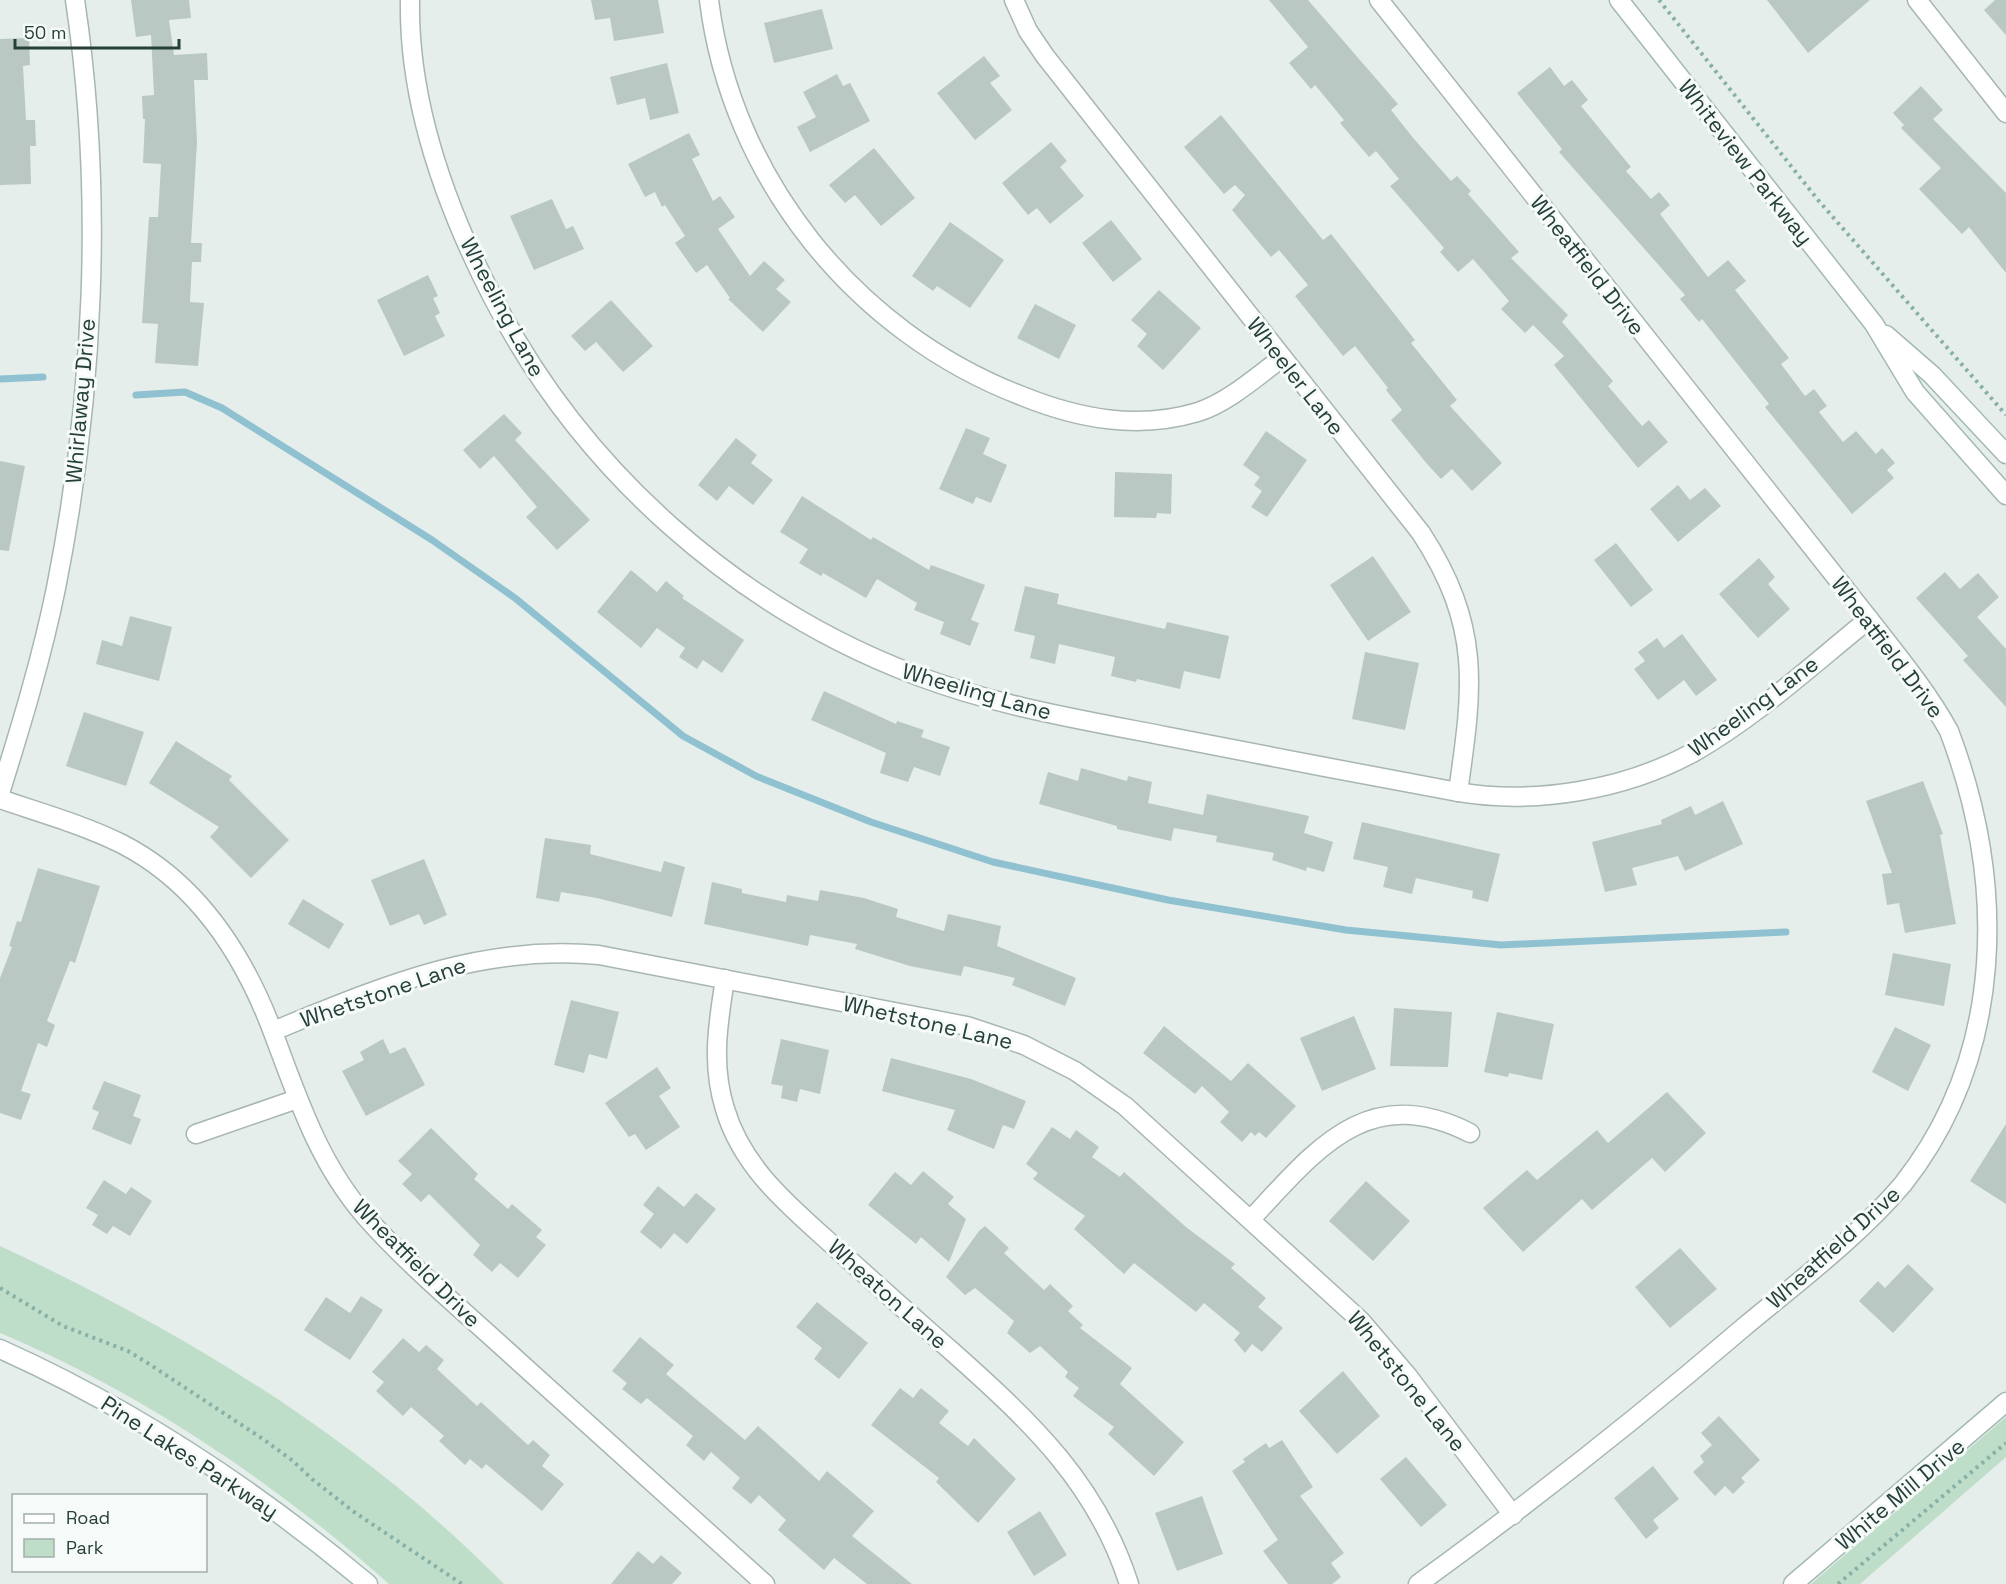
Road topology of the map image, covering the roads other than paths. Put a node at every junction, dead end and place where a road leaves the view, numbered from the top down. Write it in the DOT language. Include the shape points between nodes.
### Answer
graph roads {
  1 [pos="75,0"];
  2 [pos="410,0"];
  3 [pos="709,0"];
  4 [pos="1014,0"];
  5 [pos="1379,0"];
  6 [pos="1619,0"];
  7 [pos="1917,0"];
  8 [pos="2006,113"];
  9 [pos="1874,324"];
  10 [pos="1282,358"];
  11 [pos="2006,454"];
  12 [pos="2006,495"];
  13 [pos="1869,619"];
  14 [pos="1458,792"];
  15 [pos="0,793"];
  16 [pos="0,799"];
  17 [pos="2004,939"];
  18 [pos="725,979"];
  19 [pos="273,1031"];
  20 [pos="297,1099"];
  21 [pos="1470,1133"];
  22 [pos="196,1134"];
  23 [pos="1251,1219"];
  24 [pos="0,1349"];
  25 [pos="2006,1402"];
  26 [pos="1513,1515"];
  27 [pos="368,1584"];
  28 [pos="765,1584"];
  29 [pos="1129,1584"];
  30 [pos="1418,1584"];
  31 [pos="1793,1584"];
  1 -- 15 [label="street, Whirlaway Drive" via="89,172 83,400 56,590"];
  2 -- 14 [label="street, Wheeling Lane" via="414,64 429,140 450,202 498,308 558,404 609,465 644,502 709,558 829,637 919,677 969,693 1091,722"];
  3 -- 10 [label="street" via="716,49 735,108 781,199 817,249 863,299 940,357 1030,400 1118,422 1166,419 1201,411"];
  4 -- 10 [label="street, Wheeler Lane" via="1028,32 1045,56"];
  5 -- 13 [label="street, Wheatfield Drive"];
  6 -- 9 [label="street, Whiteview Parkway"];
  7 -- 8 [label="street"];
  9 -- 11 [label="street, Whiteview Parkway" via="1932,375"];
  9 -- 12 [label="street, Whiteview Parkway" via="1915,392"];
  10 -- 14 [label="street, Wheeler Lane" via="1421,533 1453,592 1467,644 1470,680"];
  13 -- 14 [label="street, Wheeling Lane" via="1751,714 1671,763 1606,784 1543,796 1499,797"];
  13 -- 17 [label="street, Wheatfield Drive" via="1936,708 1963,758 1982,805 1994,851"];
  16 -- 19 [label="street, Wheatfield Drive" via="123,845 186,891 242,963"];
  17 -- 26 [label="street, Wheatfield Drive" via="1991,1011 1970,1077 1936,1138 1905,1182 1877,1212 1753,1320"];
  18 -- 19 [label="street, Whetstone Lane" via="599,955 510,954 449,966"];
  18 -- 23 [label="street, Whetstone Lane" via="950,1022 1042,1052 1125,1106"];
  18 -- 29 [label="street, Wheaton Lane" via="716,1033 719,1084 725,1110 744,1153 776,1193 1050,1444 1095,1507"];
  19 -- 20 [label="street, Wheatfield Drive"];
  20 -- 22 [label="street"];
  20 -- 28 [label="street, Wheatfield Drive" via="335,1176 382,1235"];
  21 -- 23 [label="street" via="1443,1121 1409,1114 1386,1115 1366,1122 1322,1146"];
  23 -- 26 [label="street, Whetstone Lane" via="1376,1337"];
  24 -- 27 [label="street, Pine Lakes Parkway" via="95,1396 175,1442 283,1515"];
  25 -- 31 [label="street, White Mill Drive"];
  26 -- 30 [label="street, Wheatfield Drive"];
}
